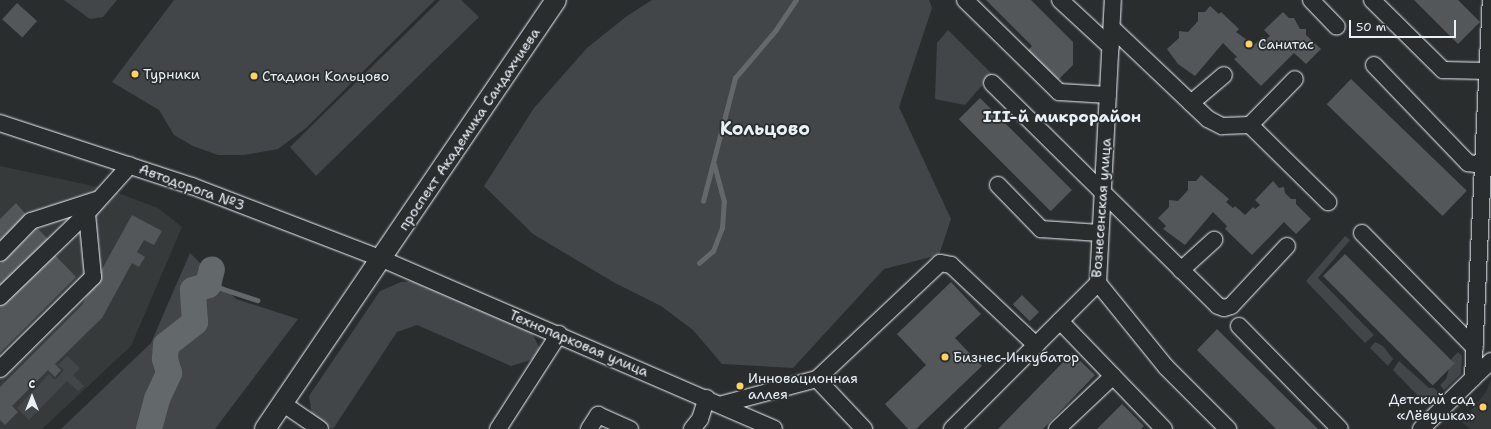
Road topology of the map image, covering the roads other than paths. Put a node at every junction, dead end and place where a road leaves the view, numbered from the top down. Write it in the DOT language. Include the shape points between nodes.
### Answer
graph roads {
  1 [pos="556,0"];
  2 [pos="965,0"];
  3 [pos="1060,0"];
  4 [pos="1113,0"];
  5 [pos="1311,0"];
  6 [pos="1372,0"];
  7 [pos="1491,6"];
  8 [pos="1337,27"];
  9 [pos="1112,28"];
  10 [pos="1111,47"];
  11 [pos="1374,65"];
  12 [pos="1488,74"];
  13 [pos="1224,75"];
  14 [pos="1295,79"];
  15 [pos="992,83"];
  16 [pos="1108,95"];
  17 [pos="1191,103"];
  18 [pos="0,123"];
  19 [pos="1250,125"];
  20 [pos="130,164"];
  21 [pos="1483,164"];
  22 [pos="998,185"];
  23 [pos="1103,193"];
  24 [pos="1328,202"];
  25 [pos="91,206"];
  26 [pos="1100,233"];
  27 [pos="1362,233"];
  28 [pos="1214,240"];
  29 [pos="1286,246"];
  30 [pos="0,252"];
  31 [pos="382,259"];
  32 [pos="1181,270"];
  33 [pos="1098,283"];
  34 [pos="0,297"];
  35 [pos="1060,321"];
  36 [pos="1240,326"];
  37 [pos="559,334"];
  38 [pos="1036,345"];
  39 [pos="1474,348"];
  40 [pos="1491,361"];
  41 [pos="0,369"];
  42 [pos="1113,376"];
  43 [pos="1473,378"];
  44 [pos="817,379"];
  45 [pos="707,398"];
  46 [pos="282,403"];
  47 [pos="723,404"];
  48 [pos="1163,428"];
  49 [pos="1423,428"];
  50 [pos="265,429"];
  51 [pos="320,429"];
  52 [pos="498,429"];
  53 [pos="589,429"];
  54 [pos="630,429"];
  55 [pos="693,429"];
  56 [pos="774,429"];
  57 [pos="864,429"];
  58 [pos="952,429"];
  59 [pos="1057,429"];
  60 [pos="1228,429"];
  61 [pos="1340,429"];
  1 -- 31 [label="main road, проспект Академика Сандахчиева"];
  2 -- 16 [label="street" via="1059,92"];
  3 -- 10 [label="street"];
  4 -- 9 [label="street, Вознесенская улица"];
  5 -- 8 [label="street"];
  6 -- 12 [label="street" via="1443,70"];
  7 -- 12 [label="street"];
  9 -- 10 [label="street, Вознесенская улица"];
  9 -- 17 [label="street"];
  10 -- 16 [label="street, Вознесенская улица"];
  11 -- 21 [label="street" via="1468,163"];
  12 -- 21 [label="street"];
  13 -- 17 [label="street"];
  14 -- 19 [label="street"];
  15 -- 23 [label="street"];
  16 -- 23 [label="street, Вознесенская улица"];
  17 -- 19 [label="street" via="1222,126"];
  18 -- 20 [label="street, Автодорога №3"];
  19 -- 24 [label="street"];
  20 -- 25 [label="street"];
  20 -- 31 [label="street, Автодорога №3"];
  21 -- 39 [label="street"];
  22 -- 26 [label="street" via="1040,229"];
  23 -- 26 [label="street, Вознесенская улица"];
  23 -- 32 [label="street"];
  25 -- 30 [label="street" via="32,221"];
  25 -- 34 [label="street"];
  25 -- 41 [label="street" via="93,278"];
  26 -- 33 [label="street, Вознесенская улица"];
  27 -- 39 [label="street"];
  28 -- 32 [label="street"];
  29 -- 32 [label="street" via="1231,306 1224,308"];
  31 -- 37 [label="street, Технопарковая улица"];
  31 -- 46 [label="main road, проспект Академика Сандахчиева"];
  33 -- 35 [label="street, Вознесенская улица"];
  33 -- 60 [label="street" via="1166,367"];
  35 -- 38 [label="street, Вознесенская улица"];
  35 -- 42 [label="street"];
  36 -- 61 [label="street"];
  37 -- 45 [label="street, Технопарковая улица"];
  37 -- 52 [label="street"];
  38 -- 44 [label="street" via="950,265 940,263"];
  38 -- 58 [label="street, Вознесенская улица"];
  39 -- 43 [label="street"];
  40 -- 43 [label="street"];
  42 -- 48 [label="street"];
  42 -- 59 [label="street"];
  43 -- 49 [label="street"];
  44 -- 47 [label="street"];
  44 -- 57 [label="street"];
  45 -- 47 [label="street, Технопарковая улица"];
  45 -- 55 [label="street" via="700,419"];
  46 -- 50 [label="main road, проспект Академика Сандахчиева"];
  46 -- 51 [label="street"];
  47 -- 56 [label="street, Технопарковая улица"];
  53 -- 54 [label="street" via="598,416"];
}
